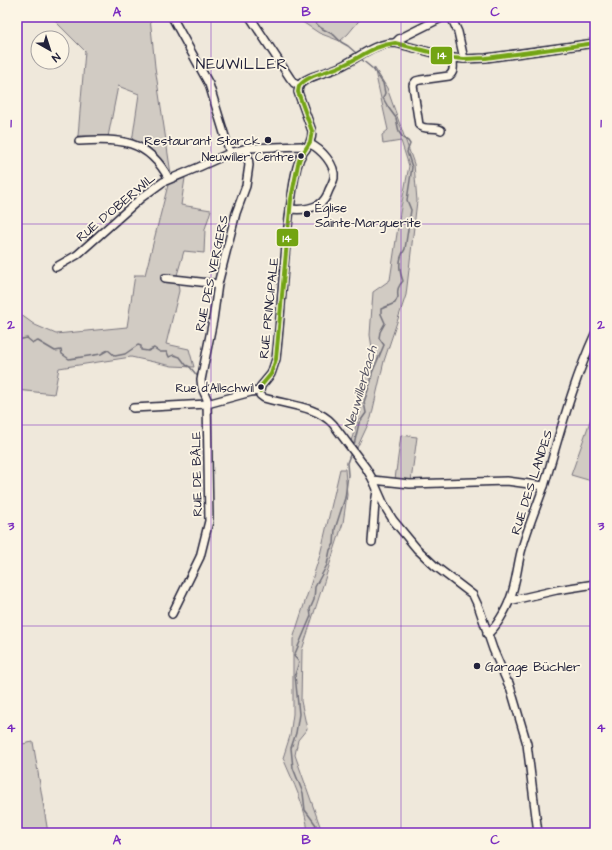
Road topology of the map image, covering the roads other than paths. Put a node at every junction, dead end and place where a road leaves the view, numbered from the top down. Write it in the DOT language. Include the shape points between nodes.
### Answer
graph roads {
  1 [pos="172,17"];
  2 [pos="250,17"];
  3 [pos="451,17"];
  4 [pos="440,18"];
  5 [pos="395,43"];
  6 [pos="595,43"];
  7 [pos="453,58"];
  8 [pos="464,59"];
  9 [pos="299,86"];
  10 [pos="441,130"];
  11 [pos="79,141"];
  12 [pos="308,146"];
  13 [pos="247,148"];
  14 [pos="230,153"];
  15 [pos="169,179"];
  16 [pos="290,209"];
  17 [pos="56,267"];
  18 [pos="165,278"];
  19 [pos="218,284"];
  20 [pos="595,334"];
  21 [pos="260,391"];
  22 [pos="206,404"];
  23 [pos="133,408"];
  24 [pos="373,480"];
  25 [pos="544,486"];
  26 [pos="377,491"];
  27 [pos="372,542"];
  28 [pos="595,584"];
  29 [pos="509,601"];
  30 [pos="172,614"];
  31 [pos="487,634"];
  32 [pos="538,833"];
  1 -- 14 [label="street" via="209,84"];
  2 -- 9 [label="street" via="290,78"];
  3 -- 8 [label="street" via="458,32"];
  4 -- 5 [label="street"];
  5 -- 7 [label="street"];
  5 -- 9 [label="street" via="376,46 345,65 304,81"];
  6 -- 8 [label="street"];
  7 -- 8 [label="street"];
  7 -- 10 [label="street" via="452,74 416,81 413,85 419,125 421,128"];
  9 -- 12 [label="street, RUE PRINCIPALE" via="298,92 312,131"];
  11 -- 15 [label="street" via="114,140 136,146 156,158"];
  12 -- 13 [label="street, RUE D'OBERWIL"];
  12 -- 16 [label="street, RUE PRINCIPALE" via="296,174"];
  12 -- 16 [label="street" via="322,151 329,161 334,179 326,198 318,205 299,210"];
  13 -- 14 [label="street, RUE D'OBERWIL"];
  13 -- 19 [label="street, RUE DES VERGERS" via="249,165 246,186 236,213"];
  14 -- 15 [label="street, RUE D'OBERWIL"];
  15 -- 17 [label="street, RUE D'OBERWIL" via="149,190 77,255"];
  16 -- 21 [label="street, RUE PRINCIPALE" via="276,359 271,374"];
  18 -- 19 [label="street"];
  19 -- 22 [label="street, RUE DES VERGERS" via="201,380"];
  20 -- 25 [label="street, RUE DES LANDES" via="575,384"];
  21 -- 22 [label="street"];
  21 -- 24 [label="street" via="264,398 311,410 328,418"];
  22 -- 23 [label="street"];
  22 -- 30 [label="street, RUE DE BÂLE" via="209,521 200,557"];
  24 -- 25 [label="street" via="410,484 507,481"];
  24 -- 26 [label="street"];
  25 -- 29 [label="street, RUE DES LANDES" via="521,552"];
  26 -- 27 [label="street"];
  26 -- 31 [label="street" via="393,520 418,549 473,596"];
  28 -- 29 [label="street"];
  29 -- 31 [label="street, RUE DES LANDES"];
  31 -- 32 [label="street" via="510,686 527,744"];
}
